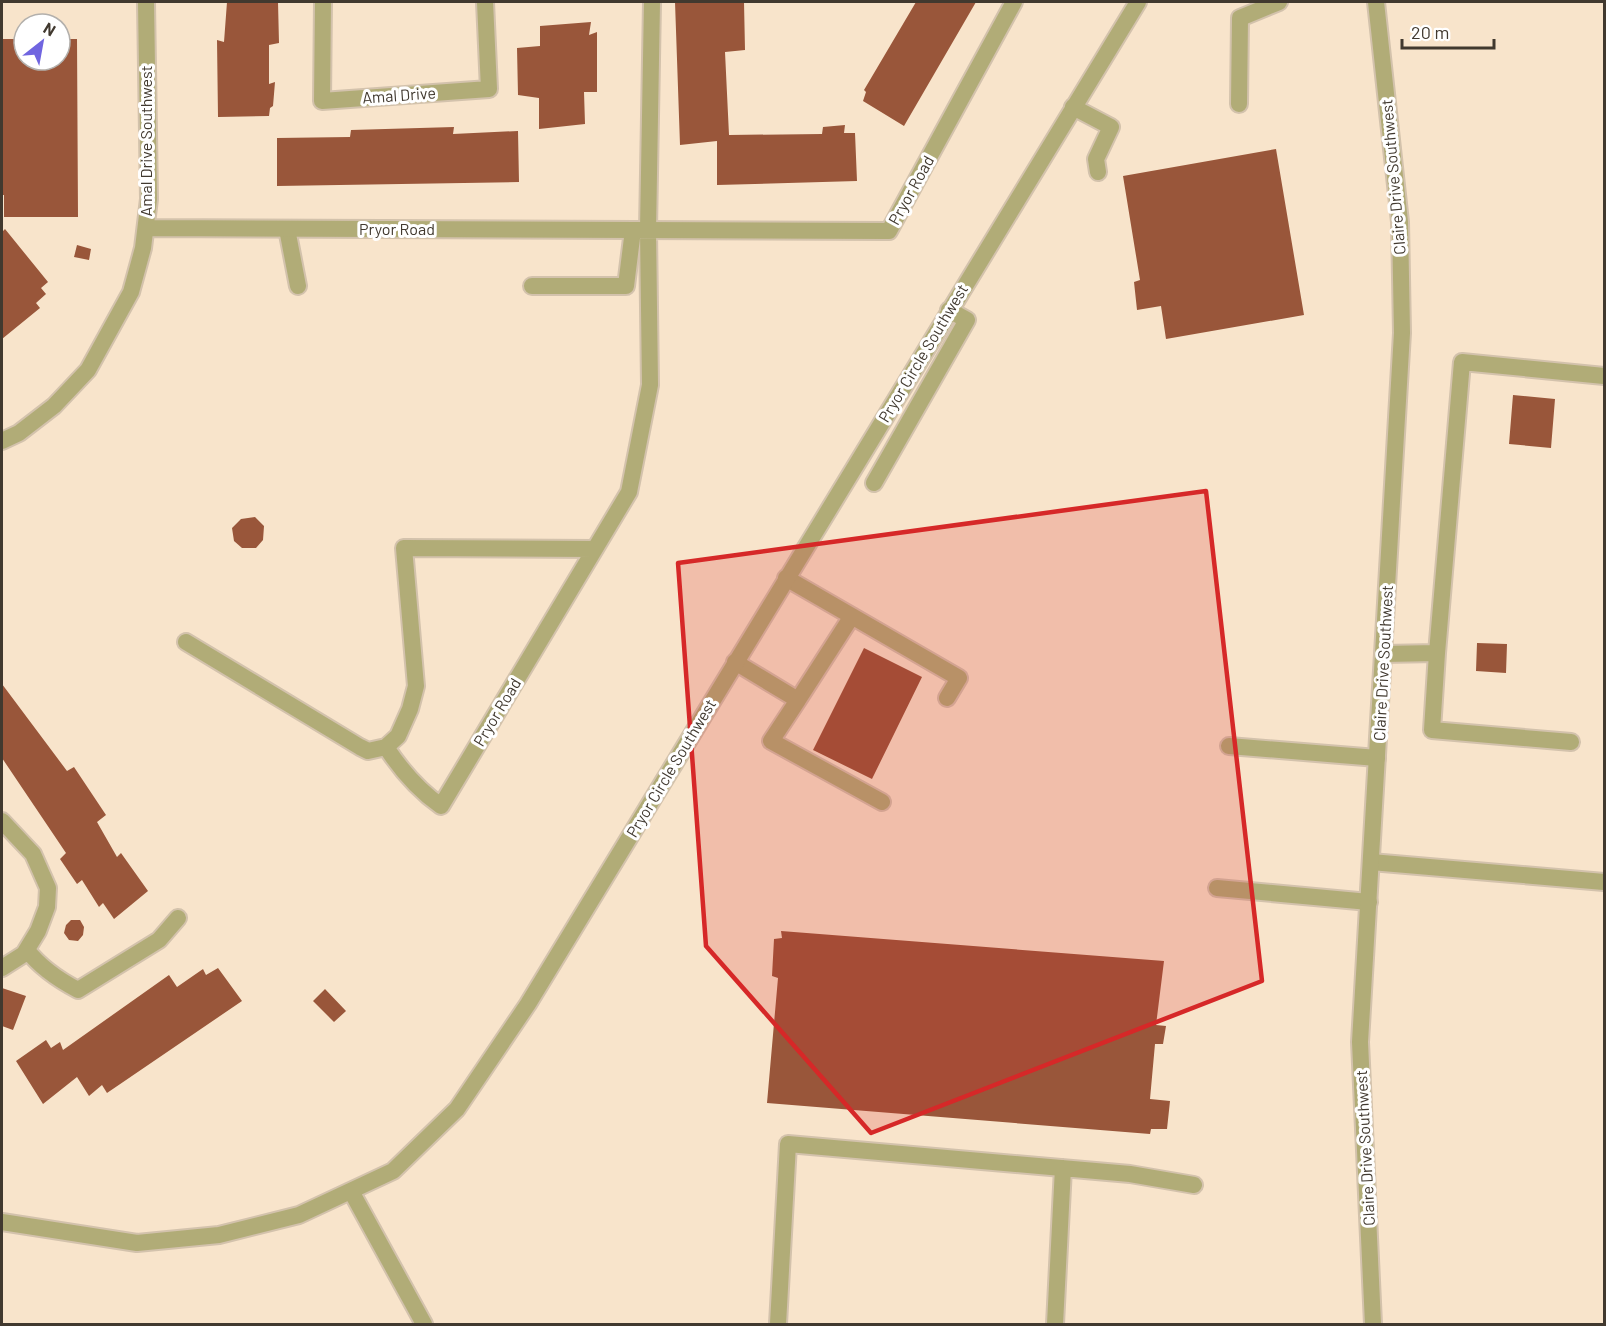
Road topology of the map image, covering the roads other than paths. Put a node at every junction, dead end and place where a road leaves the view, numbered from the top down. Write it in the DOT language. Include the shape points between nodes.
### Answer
graph roads {
  1 [pos="146,2"];
  2 [pos="323,2"];
  3 [pos="485,2"];
  4 [pos="652,2"];
  5 [pos="1014,2"];
  6 [pos="1138,2"];
  7 [pos="1279,2"];
  8 [pos="1376,2"];
  9 [pos="1239,104"];
  10 [pos="1072,107"];
  11 [pos="1098,172"];
  12 [pos="146,228"];
  13 [pos="287,229"];
  14 [pos="640,230"];
  15 [pos="298,286"];
  16 [pos="532,286"];
  17 [pos="949,309"];
  18 [pos="1605,376"];
  19 [pos="2,441"];
  20 [pos="852,470"];
  21 [pos="595,549"];
  22 [pos="786,578"];
  23 [pos="852,616"];
  24 [pos="186,642"];
  25 [pos="1437,653"];
  26 [pos="1383,654"];
  27 [pos="735,662"];
  28 [pos="946,698"];
  29 [pos="798,700"];
  30 [pos="1572,742"];
  31 [pos="1229,746"];
  32 [pos="386,747"];
  33 [pos="1377,758"];
  34 [pos="882,802"];
  35 [pos="2,821"];
  36 [pos="1371,862"];
  37 [pos="1605,882"];
  38 [pos="1217,888"];
  39 [pos="1369,902"];
  40 [pos="178,918"];
  41 [pos="27,950"];
  42 [pos="2,968"];
  43 [pos="1063,1168"];
  44 [pos="1194,1185"];
  45 [pos="351,1191"];
  46 [pos="2,1222"];
  47 [pos="424,1324"];
  48 [pos="778,1324"];
  49 [pos="1055,1324"];
  50 [pos="1373,1324"];
  1 -- 12 [label="street, Amal Drive Southwest"];
  2 -- 3 [label="street, Amal Drive" via="322,101 489,89"];
  4 -- 14 [label="street, Pryor Road"];
  5 -- 14 [label="street, Pryor Road" via="889,231"];
  6 -- 10 [label="street, Pryor Circle Southwest"];
  7 -- 9 [label="street" via="1240,18"];
  8 -- 26 [label="street, Claire Drive Southwest" via="1400,222 1402,333"];
  10 -- 11 [label="street" via="1111,128 1096,159"];
  10 -- 17 [label="street, Pryor Circle Southwest"];
  12 -- 13 [label="street, Pryor Road"];
  12 -- 19 [label="street, Amal Drive Southwest" via="131,292 88,370 54,406"];
  13 -- 14 [label="street, Pryor Road"];
  13 -- 15 [label="street"];
  14 -- 16 [label="street" via="626,286"];
  14 -- 21 [label="street, Pryor Road" via="650,385 629,492"];
  17 -- 20 [label="street, Pryor Circle Southwest"];
  17 -- 20 [label="street" via="967,320 878,485"];
  18 -- 25 [label="street" via="1462,362"];
  20 -- 22 [label="street, Pryor Circle Southwest"];
  21 -- 32 [label="street, Pryor Road" via="441,806 400,768"];
  21 -- 32 [label="street" via="404,548 416,686 398,736"];
  22 -- 23 [label="street"];
  22 -- 27 [label="street, Pryor Circle Southwest"];
  23 -- 28 [label="street" via="959,678"];
  23 -- 29 [label="street"];
  24 -- 32 [label="street" via="360,747 368,751"];
  25 -- 26 [label="street"];
  25 -- 30 [label="street" via="1432,730"];
  26 -- 33 [label="street, Claire Drive Southwest"];
  27 -- 29 [label="street"];
  27 -- 45 [label="street, Pryor Circle Southwest" via="528,1004 457,1109 393,1171"];
  29 -- 34 [label="street" via="771,741"];
  31 -- 33 [label="street"];
  33 -- 36 [label="street, Claire Drive Southwest"];
  35 -- 41 [label="street" via="33,854 48,888 47,907"];
  36 -- 37 [label="street"];
  36 -- 39 [label="street, Claire Drive Southwest"];
  38 -- 39 [label="street"];
  39 -- 50 [label="street, Claire Drive Southwest" via="1360,1042"];
  40 -- 41 [label="street" via="159,940 78,990 35,961"];
  41 -- 42 [label="street"];
  43 -- 44 [label="street"];
  43 -- 48 [label="street" via="788,1144"];
  43 -- 49 [label="street"];
  45 -- 46 [label="street, Pryor Circle Southwest" via="299,1215 219,1235 137,1243"];
  45 -- 47 [label="street"];
}
